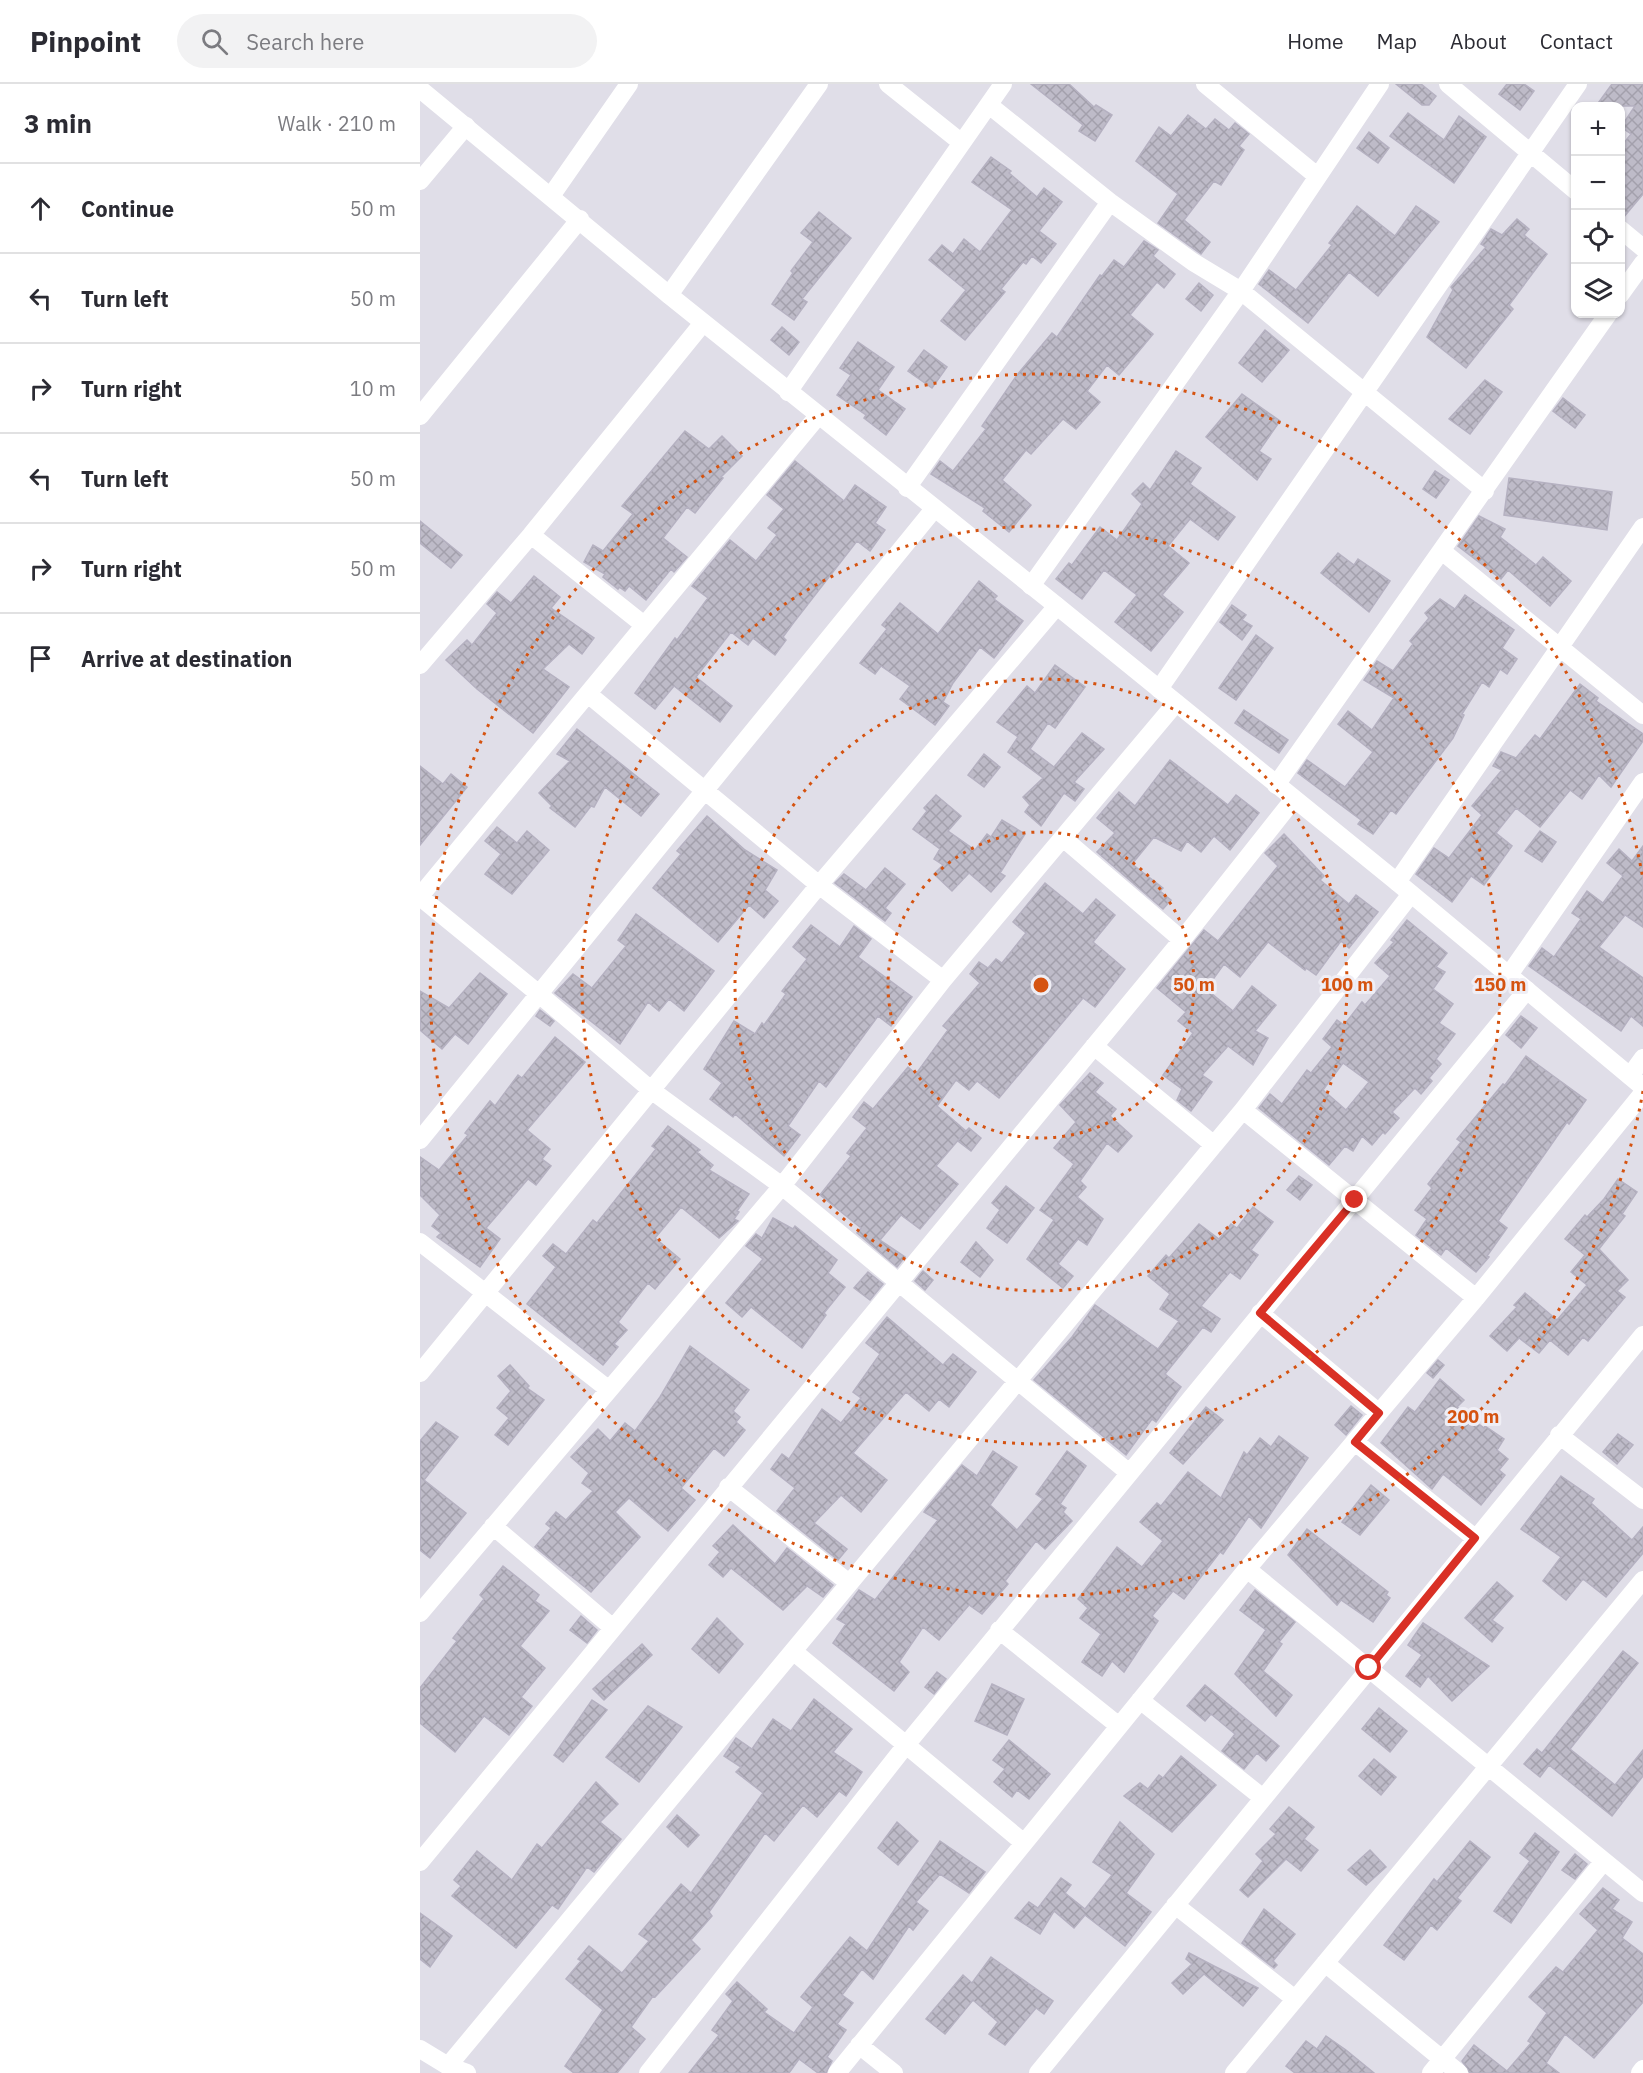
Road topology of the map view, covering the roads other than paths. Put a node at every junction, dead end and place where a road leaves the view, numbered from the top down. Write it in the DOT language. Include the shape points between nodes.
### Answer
graph roads {
  1 [pos="629,84"];
  2 [pos="819,84"];
  3 [pos="888,84"];
  4 [pos="1003,84"];
  5 [pos="1204,84"];
  6 [pos="1380,84"];
  7 [pos="1448,84"];
  8 [pos="1578,84"];
  9 [pos="424,88"];
  10 [pos="989,105"];
  11 [pos="466,126"];
  12 [pos="962,143"];
  13 [pos="1531,152"];
  14 [pos="1317,176"];
  15 [pos="420,181"];
  16 [pos="1571,187"];
  17 [pos="551,196"];
  18 [pos="1110,202"];
  19 [pos="580,219"];
  20 [pos="1625,233"];
  21 [pos="1643,248"];
  22 [pos="1643,263"];
  23 [pos="1625,288"];
  24 [pos="1241,291"];
  25 [pos="669,295"];
  26 [pos="1605,318"];
  27 [pos="703,323"];
  28 [pos="1364,391"];
  29 [pos="788,392"];
  30 [pos="420,416"];
  31 [pos="818,416"];
  32 [pos="907,488"];
  33 [pos="1485,491"];
  34 [pos="934,509"];
  35 [pos="1643,527"];
  36 [pos="531,536"];
  37 [pos="1443,552"];
  38 [pos="1031,586"];
  39 [pos="1057,606"];
  40 [pos="644,625"];
  41 [pos="1558,648"];
  42 [pos="420,666"];
  43 [pos="1159,689"];
  44 [pos="588,694"];
  45 [pos="1176,703"];
  46 [pos="1643,715"];
  47 [pos="1643,782"];
  48 [pos="1276,786"];
  49 [pos="707,791"];
  50 [pos="1293,800"];
  51 [pos="1063,838"];
  52 [pos="1396,882"];
  53 [pos="819,885"];
  54 [pos="1411,894"];
  55 [pos="420,897"];
  56 [pos="1182,940"];
  57 [pos="1509,975"];
  58 [pos="943,980"];
  59 [pos="1527,990"];
  60 [pos="539,994"];
  61 [pos="1094,1046"];
  62 [pos="1643,1058"];
  63 [pos="1636,1082"];
  64 [pos="651,1090"];
  65 [pos="1643,1093"];
  66 [pos="1243,1110"];
  67 [pos="420,1140"];
  68 [pos="1214,1145"];
  69 [pos="782,1186"];
  70 [pos="1355,1200"];
  71 [pos="420,1242"];
  72 [pos="898,1283"];
  73 [pos="485,1293"];
  74 [pos="1476,1298"];
  75 [pos="1260,1313"];
  76 [pos="1643,1335"];
  77 [pos="420,1373"];
  78 [pos="1017,1380"];
  79 [pos="608,1389"];
  80 [pos="1379,1413"];
  81 [pos="1559,1435"];
  82 [pos="1355,1442"];
  83 [pos="1128,1472"];
  84 [pos="728,1487"];
  85 [pos="1643,1500"];
  86 [pos="493,1526"];
  87 [pos="1475,1538"];
  88 [pos="1247,1569"];
  89 [pos="1643,1580"];
  90 [pos="849,1583"];
  91 [pos="420,1613"];
  92 [pos="613,1628"];
  93 [pos="999,1630"];
  94 [pos="793,1651"];
  95 [pos="1369,1668"];
  96 [pos="1140,1700"];
  97 [pos="1119,1726"];
  98 [pos="906,1745"];
  99 [pos="1488,1766"];
  100 [pos="1263,1798"];
  101 [pos="1024,1844"];
  102 [pos="1604,1861"];
  103 [pos="420,1862"];
  104 [pos="1643,1893"];
  105 [pos="1175,1905"];
  106 [pos="1325,1963"];
  107 [pos="1295,2000"];
  108 [pos="859,2045"];
  109 [pos="420,2049"];
  110 [pos="448,2066"];
  111 [pos="1436,2066"];
  112 [pos="1643,2069"];
  113 [pos="467,2073"];
  114 [pos="648,2073"];
  115 [pos="837,2073"];
  116 [pos="894,2073"];
  117 [pos="1038,2073"];
  118 [pos="1234,2073"];
  119 [pos="1459,2073"];
  120 [pos="1640,2073"];
  1 -- 17 [label="street"];
  2 -- 25 [label="street"];
  3 -- 12 [label="street"];
  4 -- 10 [label="street"];
  5 -- 14 [label="street"];
  6 -- 14 [label="street"];
  7 -- 13 [label="street"];
  8 -- 13 [label="street"];
  9 -- 11 [label="street"];
  10 -- 12 [label="street"];
  10 -- 18 [label="street"];
  11 -- 15 [label="street"];
  11 -- 17 [label="street"];
  12 -- 29 [label="street"];
  13 -- 16 [label="street"];
  13 -- 28 [label="street"];
  14 -- 24 [label="street"];
  17 -- 19 [label="street"];
  18 -- 24 [label="street"];
  18 -- 32 [label="street"];
  19 -- 25 [label="street"];
  19 -- 30 [label="street"];
  20 -- 21 [label="street"];
  22 -- 23 [label="street"];
  24 -- 28 [label="street"];
  24 -- 38 [label="street"];
  25 -- 27 [label="street"];
  26 -- 33 [label="street"];
  27 -- 29 [label="street"];
  27 -- 36 [label="street"];
  28 -- 33 [label="street"];
  28 -- 43 [label="street"];
  29 -- 31 [label="street"];
  31 -- 32 [label="street"];
  31 -- 40 [label="street"];
  32 -- 34 [label="street"];
  33 -- 37 [label="street"];
  34 -- 38 [label="street"];
  34 -- 49 [label="street"];
  35 -- 41 [label="street"];
  36 -- 40 [label="street"];
  36 -- 42 [label="street"];
  37 -- 41 [label="street"];
  37 -- 48 [label="street"];
  38 -- 39 [label="street"];
  39 -- 43 [label="street"];
  39 -- 53 [label="street"];
  40 -- 44 [label="street"];
  41 -- 46 [label="street"];
  41 -- 52 [label="street"];
  43 -- 45 [label="street"];
  44 -- 49 [label="street"];
  44 -- 55 [label="street"];
  45 -- 48 [label="street"];
  45 -- 51 [label="street"];
  47 -- 57 [label="street"];
  48 -- 50 [label="street"];
  49 -- 53 [label="street"];
  49 -- 60 [label="street"];
  50 -- 52 [label="street"];
  50 -- 56 [label="street"];
  51 -- 56 [label="street"];
  51 -- 58 [label="street"];
  52 -- 54 [label="street"];
  53 -- 58 [label="street"];
  53 -- 64 [label="street"];
  54 -- 57 [label="street"];
  54 -- 66 [label="street"];
  55 -- 60 [label="street"];
  56 -- 61 [label="street"];
  57 -- 59 [label="street"];
  58 -- 69 [label="street"];
  59 -- 63 [label="street"];
  59 -- 70 [label="street"];
  60 -- 64 [label="street"];
  60 -- 67 [label="street"];
  61 -- 68 [label="street"];
  61 -- 72 [label="street"];
  62 -- 63 [label="street"];
  64 -- 69 [label="street"];
  64 -- 73 [label="street"];
  65 -- 74 [label="street"];
  66 -- 68 [label="street"];
  66 -- 70 [label="street"];
  68 -- 78 [label="street"];
  69 -- 72 [label="street"];
  69 -- 79 [label="street"];
  70 -- 74 [label="street"];
  70 -- 75 [label="street"];
  71 -- 73 [label="street"];
  72 -- 78 [label="street"];
  72 -- 84 [label="street"];
  73 -- 77 [label="street"];
  73 -- 79 [label="street"];
  74 -- 80 [label="street"];
  75 -- 80 [label="street"];
  75 -- 83 [label="street"];
  76 -- 81 [label="street"];
  78 -- 83 [label="street"];
  78 -- 90 [label="street"];
  79 -- 86 [label="street"];
  80 -- 82 [label="street"];
  81 -- 85 [label="street"];
  81 -- 87 [label="street"];
  82 -- 87 [label="street"];
  82 -- 88 [label="street"];
  83 -- 93 [label="street"];
  84 -- 90 [label="street"];
  84 -- 92 [label="street"];
  86 -- 91 [label="street"];
  86 -- 92 [label="street"];
  87 -- 95 [label="street"];
  88 -- 95 [label="street"];
  88 -- 96 [label="street"];
  89 -- 99 [label="street"];
  90 -- 94 [label="street"];
  92 -- 103 [label="street"];
  93 -- 97 [label="street"];
  93 -- 98 [label="street"];
  94 -- 98 [label="street"];
  94 -- 110 [label="street"];
  95 -- 99 [label="street"];
  95 -- 100 [label="street"];
  96 -- 97 [label="street"];
  96 -- 100 [label="street"];
  97 -- 101 [label="street"];
  98 -- 101 [label="street"];
  98 -- 114 [label="street"];
  99 -- 102 [label="street"];
  99 -- 106 [label="street"];
  100 -- 105 [label="street"];
  101 -- 108 [label="street"];
  102 -- 104 [label="street"];
  102 -- 111 [label="street"];
  105 -- 107 [label="street"];
  105 -- 117 [label="street"];
  106 -- 107 [label="street"];
  106 -- 111 [label="street"];
  107 -- 118 [label="street"];
  108 -- 115 [label="street"];
  108 -- 116 [label="street"];
  109 -- 110 [label="street"];
  110 -- 113 [label="street"];
  111 -- 119 [label="street"];
  112 -- 120 [label="street"];
}
